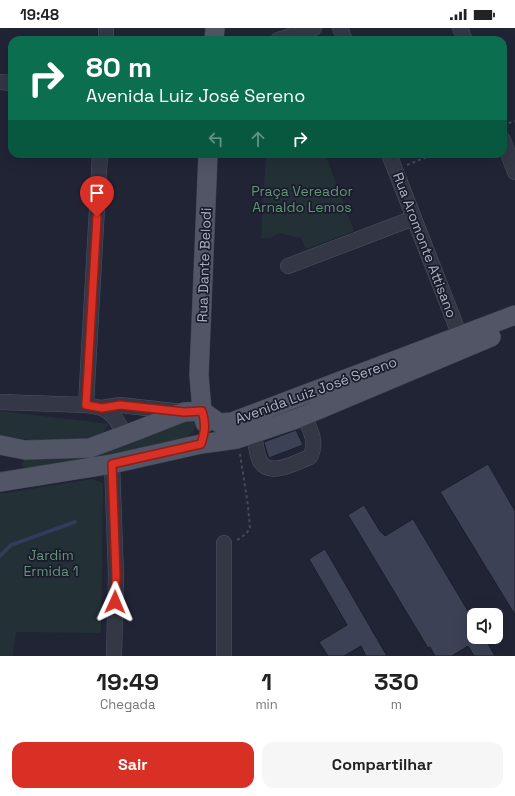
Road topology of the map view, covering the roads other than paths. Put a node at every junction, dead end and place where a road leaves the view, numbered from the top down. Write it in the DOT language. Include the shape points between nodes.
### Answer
graph roads {
  1 [pos="314,28"];
  2 [pos="290,36"];
  3 [pos="507,151"];
  4 [pos="100,158"];
  5 [pos="208,158"];
  6 [pos="391,158"];
  7 [pos="515,172"];
  8 [pos="414,218"];
  9 [pos="288,266"];
  10 [pos="515,315"];
  11 [pos="515,328"];
  12 [pos="460,336"];
  13 [pos="0,402"];
  14 [pos="86,405"];
  15 [pos="102,408"];
  16 [pos="193,411"];
  17 [pos="297,412"];
  18 [pos="125,435"];
  19 [pos="245,436"];
  20 [pos="201,444"];
  21 [pos="0,446"];
  22 [pos="25,450"];
  23 [pos="112,464"];
  24 [pos="22,478"];
  25 [pos="0,482"];
  26 [pos="224,543"];
  27 [pos="114,656"];
  28 [pos="224,656"];
  1 -- 2 [label="street"];
  3 -- 7 [label="street"];
  4 -- 14 [label="street"];
  5 -- 16 [label="main road, Rua Dante Belodi" via="199,375"];
  6 -- 8 [label="street, Rua Aromonte Attisano"];
  8 -- 9 [label="street"];
  8 -- 12 [label="street, Rua Aromonte Attisano"];
  10 -- 12 [label="main road, Avenida Luiz José Sereno"];
  11 -- 17 [label="main road, Avenida Luiz José Sereno"];
  12 -- 17 [label="main road, Avenida Luiz José Sereno"];
  13 -- 14 [label="street"];
  14 -- 15 [label="street"];
  15 -- 16 [label="street" via="120,405"];
  15 -- 18 [label="street" via="114,416"];
  16 -- 17 [label="main road, Avenida Luiz José Sereno" via="219,423"];
  16 -- 18 [label="main road"];
  16 -- 20 [label="main road, Rua Dante Belodi" via="204,419 205,430"];
  17 -- 19 [label="main road, Avenida Luiz José Sereno"];
  17 -- 19 [label="street" via="313,439 314,449 310,457 276,470 266,468"];
  18 -- 22 [label="main road" via="90,448"];
  19 -- 20 [label="main road, Avenida Luiz José Sereno"];
  20 -- 23 [label="main road, Avenida Luiz José Sereno"];
  21 -- 22 [label="main road"];
  22 -- 24 [label="main road" via="14,460 15,470"];
  23 -- 24 [label="main road, Avenida Luiz José Sereno"];
  23 -- 27 [label="street" via="116,575"];
  24 -- 25 [label="main road, Avenida Luiz José Sereno"];
  26 -- 28 [label="street"];
}
